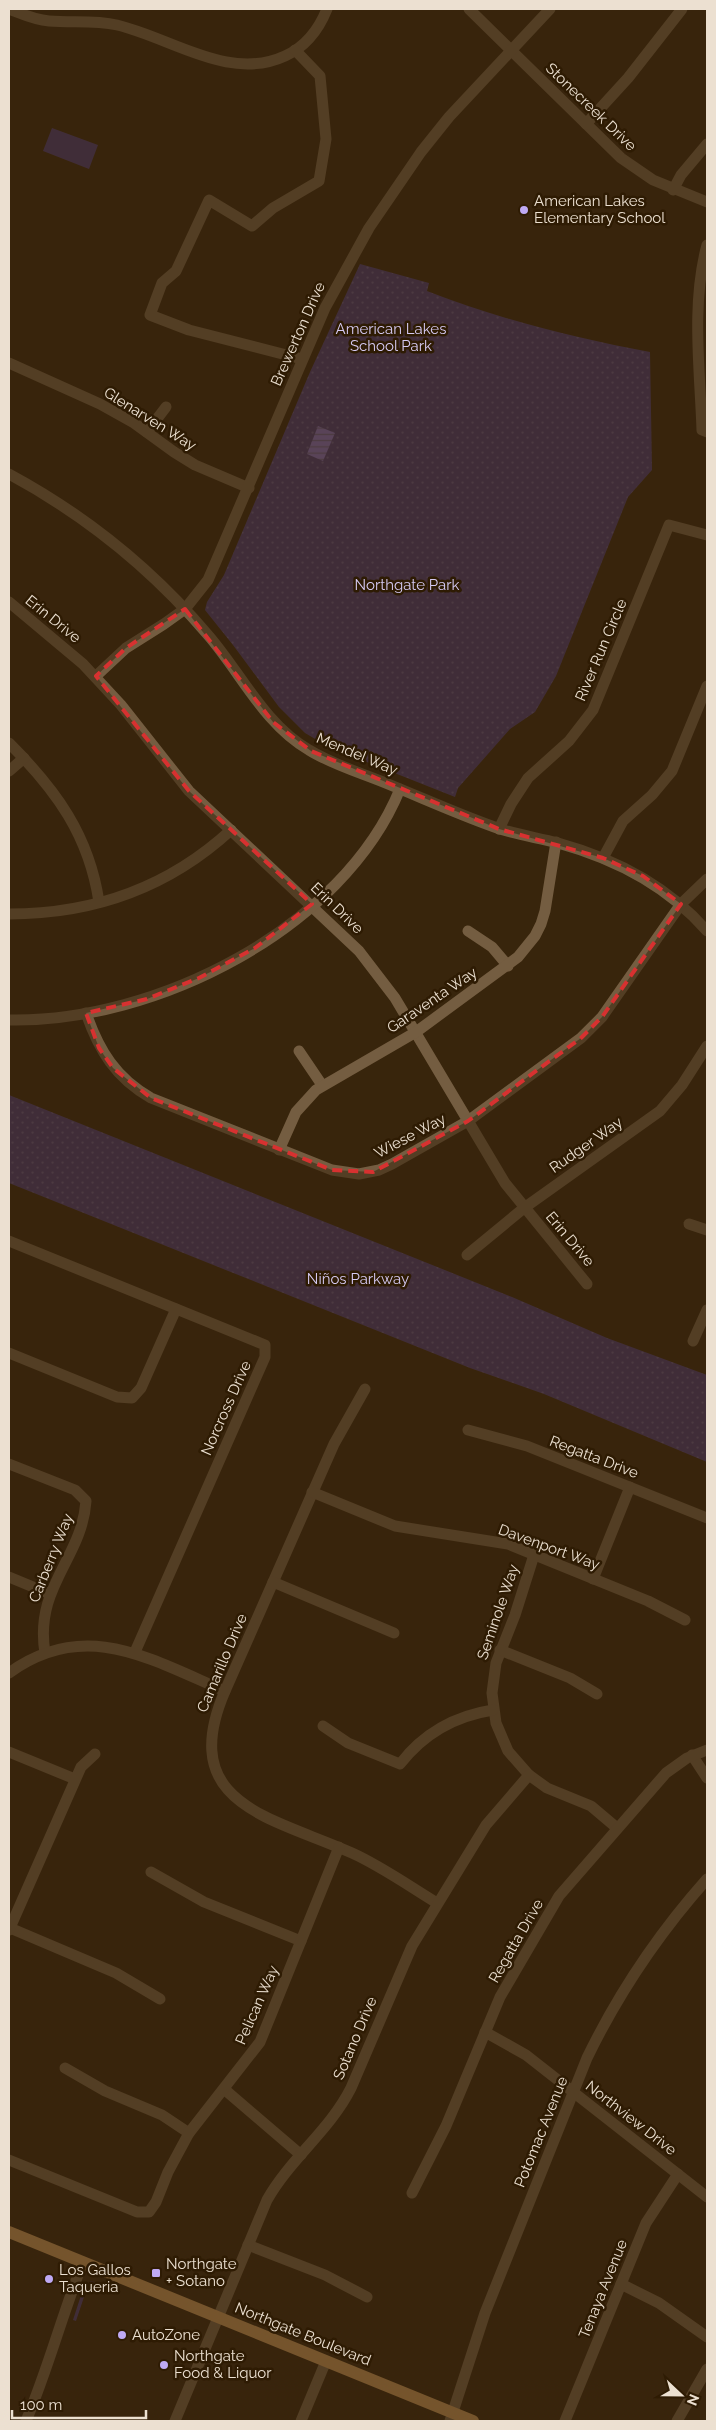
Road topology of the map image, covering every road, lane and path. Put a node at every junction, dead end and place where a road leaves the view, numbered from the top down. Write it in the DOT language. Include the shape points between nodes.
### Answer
graph roads {
  1 [pos="9,9"];
  2 [pos="327,9"];
  3 [pos="469,9"];
  4 [pos="550,9"];
  5 [pos="682,9"];
  6 [pos="295,50"];
  7 [pos="512,51"];
  8 [pos="586,124"];
  9 [pos="707,144"];
  10 [pos="673,190"];
  11 [pos="707,202"];
  12 [pos="707,245"];
  13 [pos="302,359"];
  14 [pos="9,362"];
  15 [pos="166,407"];
  16 [pos="147,432"];
  17 [pos="707,432"];
  18 [pos="9,474"];
  19 [pos="249,488"];
  20 [pos="707,535"];
  21 [pos="9,602"];
  22 [pos="185,609"];
  23 [pos="96,676"];
  24 [pos="707,686"];
  25 [pos="9,743"];
  26 [pos="24,758"];
  27 [pos="9,771"];
  28 [pos="400,789"];
  29 [pos="499,829"];
  30 [pos="231,830"];
  31 [pos="556,842"];
  32 [pos="603,858"];
  33 [pos="707,879"];
  34 [pos="99,902"];
  35 [pos="312,904"];
  36 [pos="681,904"];
  37 [pos="9,914"];
  38 [pos="468,931"];
  39 [pos="707,931"];
  40 [pos="508,966"];
  41 [pos="86,1014"];
  42 [pos="9,1020"];
  43 [pos="416,1032"];
  44 [pos="707,1046"];
  45 [pos="300,1051"];
  46 [pos="322,1086"];
  47 [pos="468,1121"];
  48 [pos="279,1150"];
  49 [pos="524,1208"];
  50 [pos="689,1224"];
  51 [pos="707,1230"];
  52 [pos="9,1241"];
  53 [pos="467,1256"];
  54 [pos="587,1284"];
  55 [pos="176,1309"];
  56 [pos="707,1310"];
  57 [pos="693,1341"];
  58 [pos="9,1353"];
  59 [pos="365,1389"];
  60 [pos="468,1430"];
  61 [pos="9,1464"];
  62 [pos="630,1487"];
  63 [pos="312,1492"];
  64 [pos="707,1518"];
  65 [pos="534,1555"];
  66 [pos="9,1577"];
  67 [pos="593,1579"];
  68 [pos="273,1582"];
  69 [pos="50,1594"];
  70 [pos="685,1620"];
  71 [pos="394,1633"];
  72 [pos="500,1650"];
  73 [pos="134,1652"];
  74 [pos="45,1653"];
  75 [pos="9,1673"];
  76 [pos="225,1691"];
  77 [pos="597,1694"];
  78 [pos="493,1710"];
  79 [pos="323,1726"];
  80 [pos="707,1750"];
  81 [pos="9,1752"];
  82 [pos="95,1754"];
  83 [pos="692,1755"];
  84 [pos="529,1775"];
  85 [pos="707,1778"];
  86 [pos="75,1779"];
  87 [pos="617,1828"];
  88 [pos="339,1847"];
  89 [pos="151,1872"];
  90 [pos="707,1879"];
  91 [pos="438,1903"];
  92 [pos="9,1929"];
  93 [pos="301,1940"];
  94 [pos="160,1999"];
  95 [pos="485,2032"];
  96 [pos="65,2068"];
  97 [pos="224,2089"];
  98 [pos="573,2090"];
  99 [pos="189,2133"];
  100 [pos="302,2155"];
  101 [pos="9,2160"];
  102 [pos="678,2174"];
  103 [pos="412,2193"];
  104 [pos="707,2197"];
  105 [pos="9,2232"];
  106 [pos="248,2245"];
  107 [pos="83,2262"];
  108 [pos="621,2284"];
  109 [pos="367,2297"];
  110 [pos="218,2317"];
  111 [pos="707,2336"];
  112 [pos="326,2360"];
  113 [pos="707,2369"];
  114 [pos="451,2418"];
  115 [pos="26,2421"];
  116 [pos="175,2421"];
  117 [pos="301,2421"];
  118 [pos="473,2421"];
  119 [pos="565,2421"];
  120 [pos="677,2421"];
  1 -- 6 [label="street" via="46,21 94,22 126,27 239,65 268,63"];
  2 -- 6 [label="street" via="312,35"];
  3 -- 7 [label="street, Stonecreek Drive"];
  4 -- 7 [label="street, Brewerton Drive"];
  5 -- 8 [label="street" via="634,71"];
  6 -- 13 [label="street" via="320,76 326,139 319,181 273,208 252,226 209,200 176,271 162,283 150,315 189,330"];
  7 -- 8 [label="street, Stonecreek Drive"];
  7 -- 13 [label="street, Brewerton Drive" via="449,117 394,190 346,267"];
  8 -- 10 [label="street, Stonecreek Drive" via="636,170"];
  9 -- 10 [label="street"];
  10 -- 11 [label="street, Stonecreek Drive"];
  12 -- 17 [label="street" via="698,308 702,430"];
  13 -- 19 [label="street, Brewerton Drive"];
  14 -- 16 [label="street, Glenarven Way" via="100,404"];
  15 -- 16 [label="street"];
  16 -- 19 [label="street, Glenarven Way" via="195,465"];
  18 -- 22 [label="street, Mendel Way" via="116,544"];
  19 -- 22 [label="street, Brewerton Drive" via="215,568"];
  20 -- 29 [label="street, River Run Circle" via="669,524 593,710 569,741 528,778"];
  21 -- 23 [label="street, Erin Drive"];
  22 -- 23 [label="street, Brewerton Drive" via="126,648"];
  22 -- 28 [label="street, Mendel Way" via="285,733 325,758"];
  23 -- 30 [label="street, Erin Drive" via="189,791"];
  24 -- 32 [label="street" via="672,771 652,796 623,821"];
  25 -- 26 [label="street"];
  26 -- 27 [label="street"];
  26 -- 34 [label="street" via="77,829 89,856"];
  28 -- 29 [label="street, Mendel Way"];
  28 -- 35 [label="street" via="386,821 372,840"];
  29 -- 31 [label="street, Mendel Way"];
  30 -- 34 [label="street" via="205,853 166,878"];
  30 -- 35 [label="street, Erin Drive"];
  31 -- 32 [label="street, Mendel Way"];
  31 -- 40 [label="street, Garaventa Way" via="541,924 527,947"];
  32 -- 36 [label="street, Mendel Way" via="643,876"];
  33 -- 36 [label="street"];
  34 -- 37 [label="street" via="43,912"];
  35 -- 41 [label="street" via="255,948 199,978 147,998"];
  35 -- 43 [label="street, Erin Drive" via="378,974"];
  36 -- 39 [label="street, Mendel Way"];
  36 -- 47 [label="street, Wiese Way" via="592,1028"];
  38 -- 40 [label="street" via="482,939"];
  40 -- 43 [label="street, Garaventa Way"];
  41 -- 42 [label="street"];
  41 -- 48 [label="street, Wiese Way" via="106,1058 126,1081 141,1092"];
  43 -- 46 [label="street, Garaventa Way"];
  43 -- 47 [label="street, Erin Drive"];
  44 -- 49 [label="street, Rudger Way" via="682,1085 660,1110"];
  45 -- 46 [label="street"];
  46 -- 48 [label="street, Garaventa Way" via="296,1112"];
  47 -- 48 [label="street, Wiese Way" via="373,1172 332,1170"];
  47 -- 49 [label="street, Erin Drive" via="504,1183"];
  49 -- 53 [label="street, Rudger Way"];
  49 -- 54 [label="street, Erin Drive"];
  50 -- 51 [label="street"];
  52 -- 55 [label="street, Norcross Drive"];
  55 -- 58 [label="street" via="141,1388 132,1398 117,1397"];
  55 -- 73 [label="street, Norcross Drive" via="255,1339 265,1345 264,1357"];
  56 -- 57 [label="street"];
  59 -- 63 [label="street, Camarillo Drive" via="343,1424"];
  60 -- 62 [label="street, Regatta Drive" via="527,1446"];
  61 -- 69 [label="street, Carberry Way" via="75,1490 86,1501 85,1518"];
  62 -- 64 [label="street, Regatta Drive"];
  62 -- 67 [label="street"];
  63 -- 65 [label="street, Davenport Way" via="395,1526 456,1538 489,1540"];
  63 -- 68 [label="street, Camarillo Drive"];
  65 -- 67 [label="street, Davenport Way"];
  65 -- 72 [label="street, Seminole Way"];
  66 -- 69 [label="street"];
  67 -- 70 [label="street, Davenport Way"];
  68 -- 71 [label="street"];
  68 -- 76 [label="street, Camarillo Drive"];
  69 -- 74 [label="street, Carberry Way" via="42,1622"];
  72 -- 77 [label="street" via="570,1678"];
  72 -- 78 [label="street, Seminole Way" via="492,1678"];
  73 -- 74 [label="street" via="86,1645"];
  73 -- 76 [label="street"];
  74 -- 75 [label="street"];
  76 -- 88 [label="street, Camarillo Drive" via="211,1735 214,1763 226,1789 259,1815"];
  78 -- 79 [label="street" via="462,1717 438,1728 400,1764 348,1743"];
  78 -- 84 [label="street, Seminole Way" via="498,1731 508,1751"];
  80 -- 83 [label="street, Regatta Drive"];
  81 -- 86 [label="street"];
  82 -- 86 [label="street" via="84,1762"];
  83 -- 85 [label="street"];
  83 -- 87 [label="street, Regatta Drive" via="666,1773"];
  84 -- 87 [label="street, Seminole Way" via="547,1788 591,1806"];
  84 -- 91 [label="street, Sotano Drive" via="486,1825"];
  86 -- 92 [label="street"];
  87 -- 95 [label="street, Regatta Drive" via="559,1896 500,1997"];
  88 -- 91 [label="street, Camarillo Drive"];
  88 -- 93 [label="street, Pelican Way"];
  89 -- 93 [label="street" via="204,1902"];
  90 -- 98 [label="street, Potomac Avenue" via="664,1930 622,1992"];
  91 -- 100 [label="street, Sotano Drive" via="402,1965 348,2095"];
  92 -- 94 [label="street" via="116,1974"];
  93 -- 97 [label="street, Pelican Way" via="260,2042"];
  95 -- 98 [label="street, Northview Drive" via="526,2055"];
  95 -- 103 [label="street, Regatta Drive" via="440,2140"];
  96 -- 99 [label="street" via="105,2091 162,2115"];
  97 -- 99 [label="street, Pelican Way"];
  97 -- 100 [label="street"];
  98 -- 102 [label="street, Northview Drive"];
  98 -- 114 [label="street, Potomac Avenue" via="485,2313"];
  99 -- 101 [label="street, Pelican Way" via="149,2212 137,2212"];
  100 -- 106 [label="street, Sotano Drive" via="270,2194"];
  102 -- 104 [label="street, Northview Drive"];
  102 -- 108 [label="street, Tenaya Avenue" via="646,2223"];
  105 -- 107 [label="main road, Northgate Boulevard"];
  106 -- 109 [label="street" via="324,2275"];
  106 -- 110 [label="street, Sotano Drive"];
  107 -- 110 [label="main road, Northgate Boulevard"];
  107 -- 115 [label="street"];
  108 -- 111 [label="street" via="659,2302"];
  108 -- 119 [label="street, Tenaya Avenue"];
  110 -- 112 [label="main road, Northgate Boulevard"];
  110 -- 116 [label="street, Sotano Drive"];
  112 -- 114 [label="main road, Northgate Boulevard"];
  112 -- 117 [label="street"];
  113 -- 120 [label="street"];
  114 -- 118 [label="main road, Northgate Boulevard"];
}
